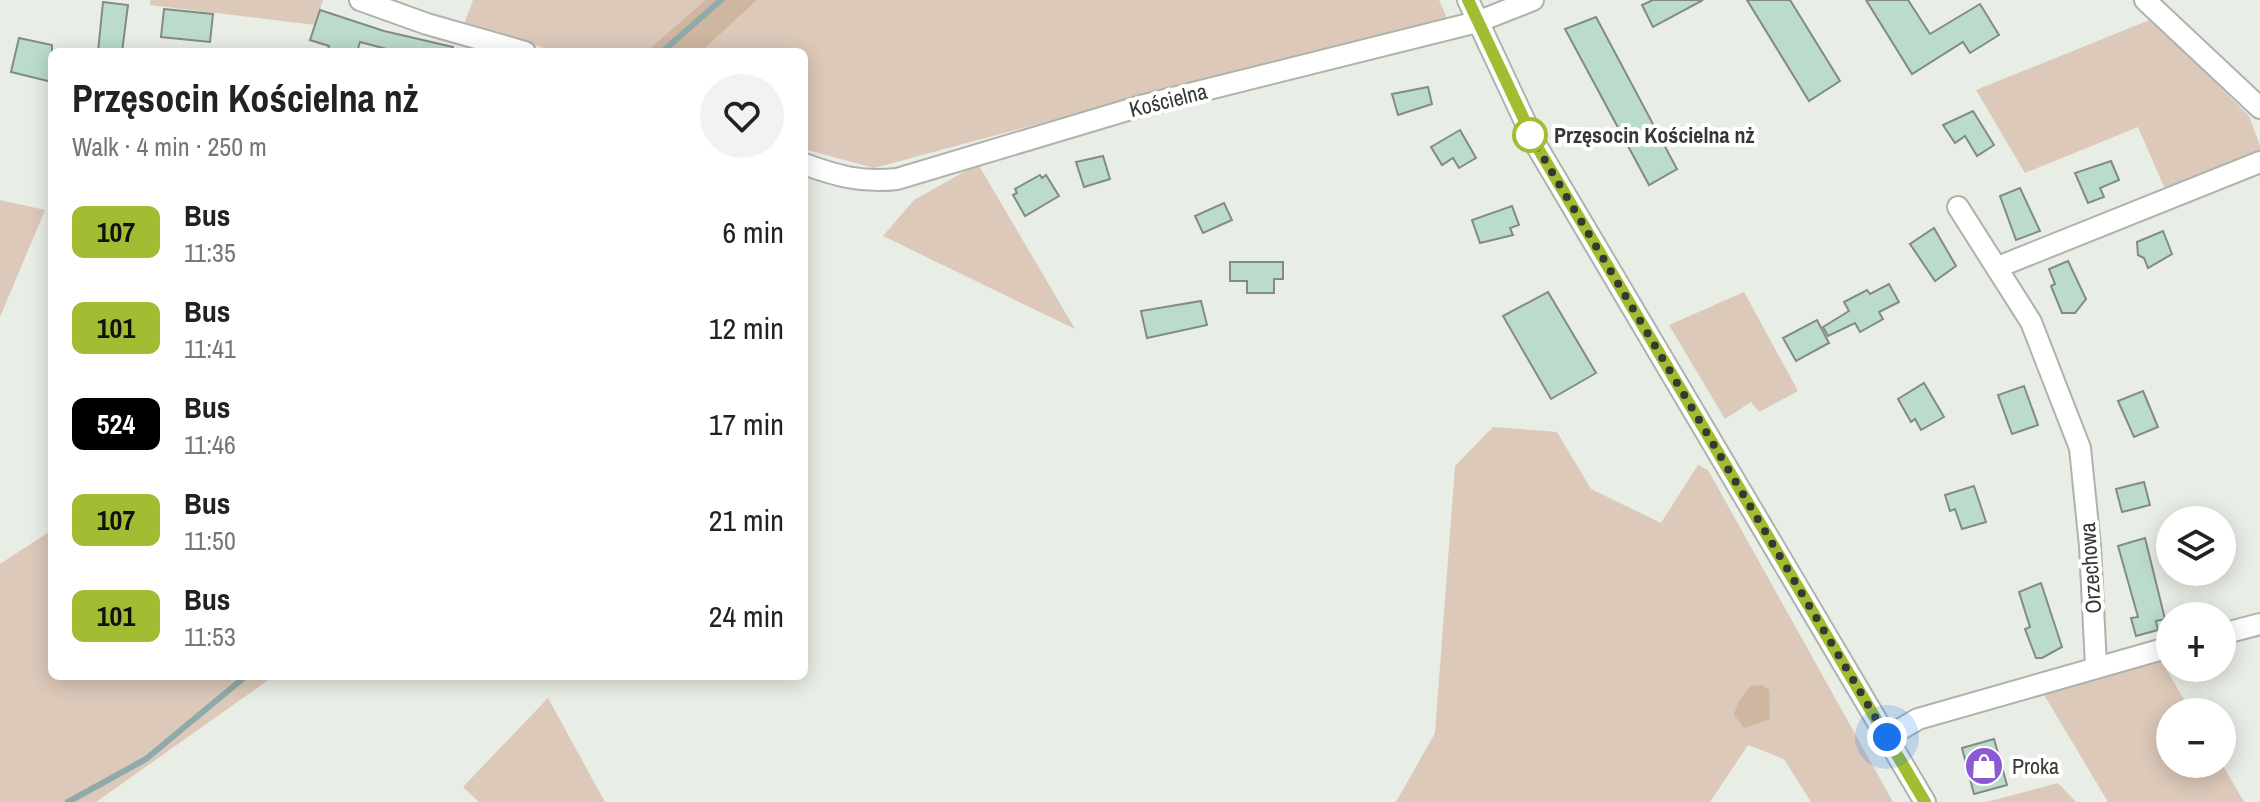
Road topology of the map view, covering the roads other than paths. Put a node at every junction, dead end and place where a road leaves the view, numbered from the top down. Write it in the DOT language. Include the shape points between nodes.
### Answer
graph roads {
  1 [pos="360,0"];
  2 [pos="1468,0"];
  3 [pos="1533,0"];
  4 [pos="2145,0"];
  5 [pos="1477,22"];
  6 [pos="511,48"];
  7 [pos="2260,108"];
  8 [pos="2260,162"];
  9 [pos="808,165"];
  10 [pos="1958,207"];
  11 [pos="1998,267"];
  12 [pos="2260,624"];
  13 [pos="2236,630"];
  14 [pos="2156,651"];
  15 [pos="2096,666"];
  16 [pos="1887,737"];
  17 [pos="1925,802"];
  1 -- 6 [label="street"];
  2 -- 5 [label="street"];
  3 -- 5 [label="street, Kościelna"];
  4 -- 7 [label="street"];
  5 -- 9 [label="street, Kościelna" via="1141,106 897,179 870,182"];
  5 -- 16 [label="street" via="1536,145"];
  8 -- 11 [label="street"];
  10 -- 11 [label="street, Orzechowa"];
  11 -- 15 [label="street, Orzechowa" via="2031,322 2080,448"];
  12 -- 13 [label="street"];
  14 -- 15 [label="street"];
  15 -- 16 [label="street" via="1918,719"];
  16 -- 17 [label="street"];
}
